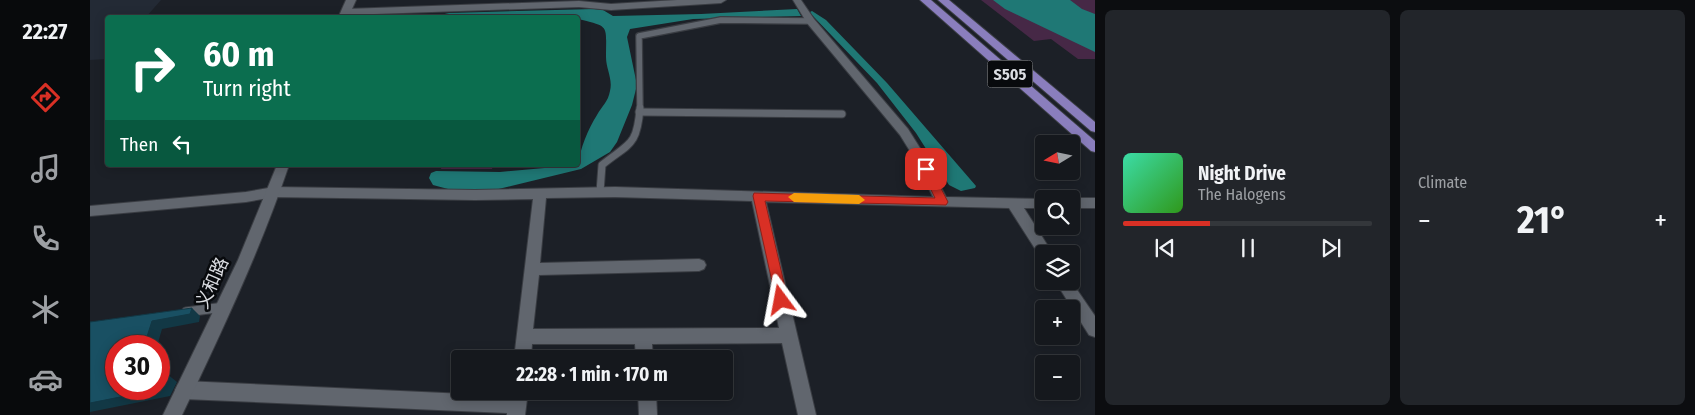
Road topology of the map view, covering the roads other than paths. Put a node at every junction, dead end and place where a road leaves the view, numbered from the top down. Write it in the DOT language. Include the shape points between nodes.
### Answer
graph roads {
  1 [pos="352,0"];
  2 [pos="448,0"];
  3 [pos="721,0"];
  4 [pos="800,0"];
  5 [pos="925,0"];
  6 [pos="943,0"];
  7 [pos="579,2"];
  8 [pos="445,10"];
  9 [pos="344,15"];
  10 [pos="810,21"];
  11 [pos="639,112"];
  12 [pos="842,114"];
  13 [pos="1095,128"];
  14 [pos="1095,148"];
  15 [pos="282,167"];
  16 [pos="274,192"];
  17 [pos="600,192"];
  18 [pos="540,194"];
  19 [pos="758,196"];
  20 [pos="942,202"];
  21 [pos="1013,203"];
  22 [pos="1035,203"];
  23 [pos="1080,203"];
  24 [pos="1095,203"];
  25 [pos="90,211"];
  26 [pos="1040,245"];
  27 [pos="699,264"];
  28 [pos="532,269"];
  29 [pos="1069,290"];
  30 [pos="224,307"];
  31 [pos="180,313"];
  32 [pos="1095,330"];
  33 [pos="789,335"];
  34 [pos="643,336"];
  35 [pos="524,337"];
  36 [pos="523,350"];
  37 [pos="644,350"];
  38 [pos="184,390"];
  39 [pos="647,400"];
  40 [pos="517,404"];
  41 [pos="172,415"];
  42 [pos="648,415"];
  43 [pos="807,415"];
  1 -- 9 [label="street"];
  2 -- 8 [label="street"];
  3 -- 7 [label="street" via="611,6"];
  4 -- 10 [label="street"];
  5 -- 14 [label="main road, S505"];
  6 -- 13 [label="main road, S505"];
  7 -- 8 [label="street"];
  8 -- 9 [label="street"];
  10 -- 11 [label="lane" via="722,20 639,36"];
  10 -- 20 [label="street" via="904,132"];
  11 -- 12 [label="lane"];
  11 -- 17 [label="lane" via="636,137 601,168"];
  15 -- 16 [label="street, 义和路"];
  16 -- 18 [label="street"];
  16 -- 25 [label="street" via="246,198"];
  16 -- 30 [label="street, 义和路"];
  17 -- 18 [label="street"];
  17 -- 19 [label="street"];
  18 -- 28 [label="street"];
  19 -- 20 [label="street"];
  19 -- 33 [label="street"];
  20 -- 21 [label="street"];
  21 -- 22 [label="street"];
  21 -- 26 [label="street"];
  23 -- 24 [label="street"];
  27 -- 28 [label="street"];
  28 -- 35 [label="street"];
  29 -- 32 [label="street"];
  30 -- 31 [label="lane"];
  30 -- 38 [label="street, 义和路"];
  33 -- 34 [label="street"];
  33 -- 43 [label="street"];
  34 -- 35 [label="street"];
  34 -- 37 [label="street"];
  35 -- 36 [label="street"];
  38 -- 40 [label="street"];
  38 -- 41 [label="street, 义和路"];
  39 -- 42 [label="street"];
}
